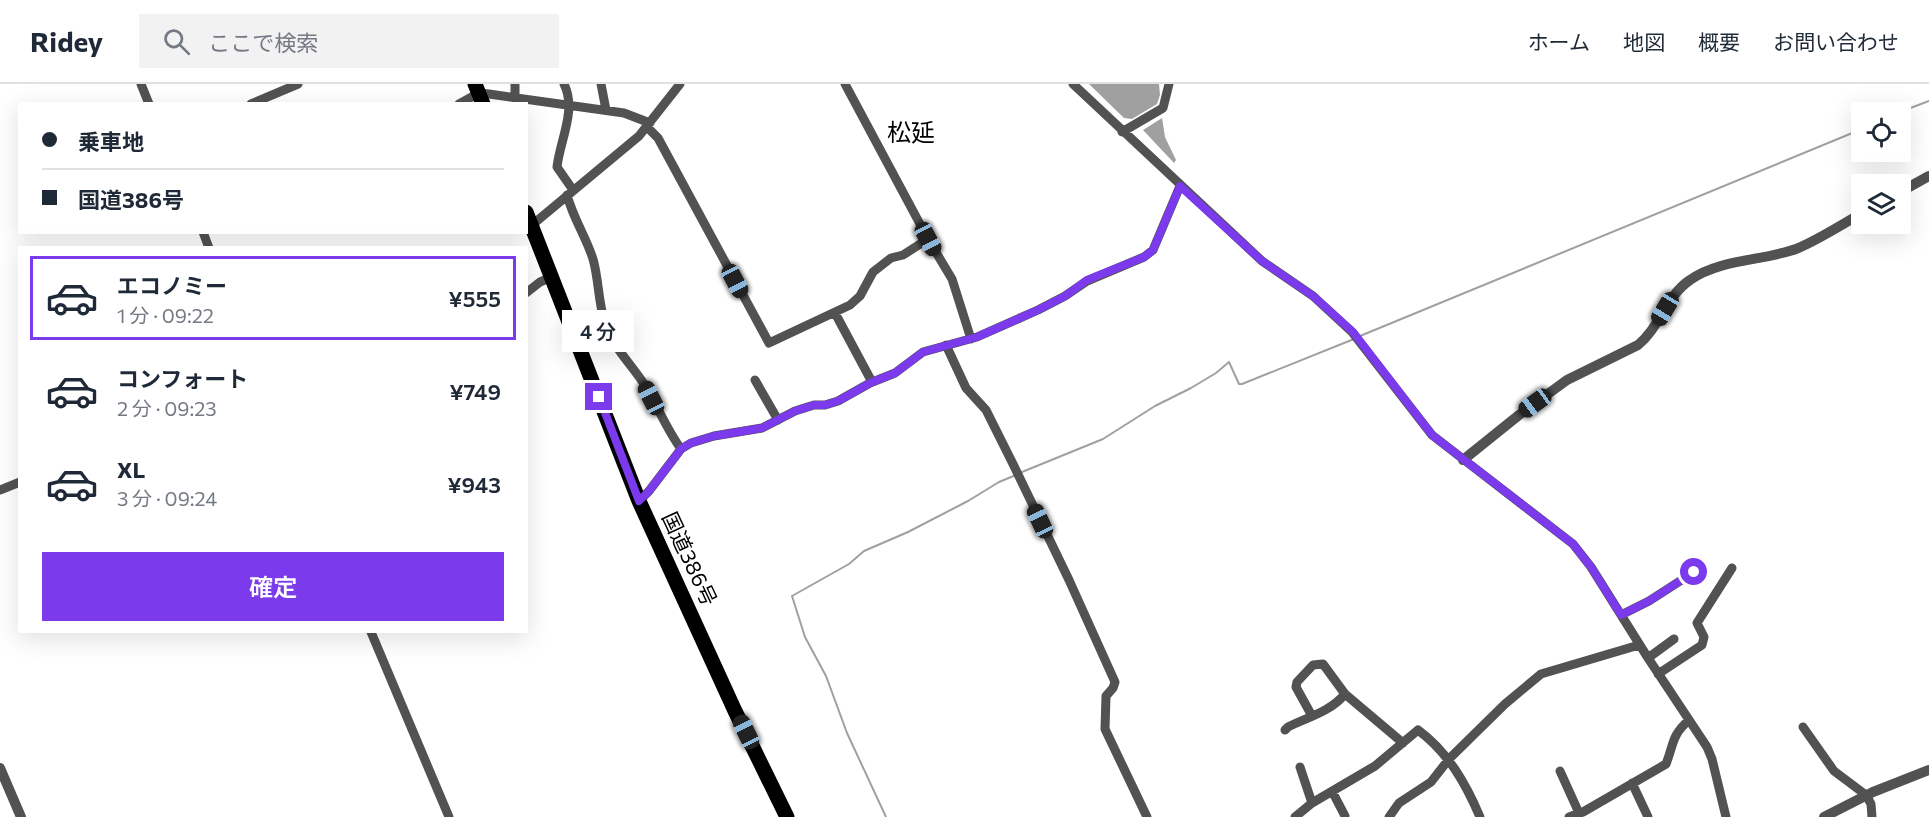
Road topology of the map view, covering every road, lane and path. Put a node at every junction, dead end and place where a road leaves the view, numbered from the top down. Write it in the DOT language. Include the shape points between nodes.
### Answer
graph roads {
  1 [pos="141,84"];
  2 [pos="298,84"];
  3 [pos="515,84"];
  4 [pos="564,84"];
  5 [pos="600,84"];
  6 [pos="680,84"];
  7 [pos="845,84"];
  8 [pos="1072,84"];
  9 [pos="1169,84"];
  10 [pos="479,94"];
  11 [pos="515,98"];
  12 [pos="148,102"];
  13 [pos="256,102"];
  14 [pos="463,102"];
  15 [pos="569,104"];
  16 [pos="606,110"];
  17 [pos="649,125"];
  18 [pos="1122,132"];
  19 [pos="1929,176"];
  20 [pos="1180,186"];
  21 [pos="1911,186"];
  22 [pos="570,193"];
  23 [pos="529,218"];
  24 [pos="1851,219"];
  25 [pos="928,239"];
  26 [pos="552,277"];
  27 [pos="528,291"];
  28 [pos="835,313"];
  29 [pos="971,339"];
  30 [pos="946,345"];
  31 [pos="755,380"];
  32 [pos="872,382"];
  33 [pos="778,420"];
  34 [pos="681,449"];
  35 [pos="1463,460"];
  36 [pos="18,483"];
  37 [pos="0,490"];
  38 [pos="639,501"];
  39 [pos="1732,568"];
  40 [pos="1694,572"];
  41 [pos="1621,615"];
  42 [pos="371,633"];
  43 [pos="1674,639"];
  44 [pos="1639,645"];
  45 [pos="1648,658"];
  46 [pos="1658,674"];
  47 [pos="1345,694"];
  48 [pos="1312,716"];
  49 [pos="1689,720"];
  50 [pos="1803,727"];
  51 [pos="1286,730"];
  52 [pos="1402,743"];
  53 [pos="1449,759"];
  54 [pos="1300,767"];
  55 [pos="0,768"];
  56 [pos="1929,770"];
  57 [pos="1560,771"];
  58 [pos="1632,783"];
  59 [pos="1332,791"];
  60 [pos="1866,795"];
  61 [pos="1312,803"];
  62 [pos="1579,813"];
  63 [pos="1299,816"];
  64 [pos="1345,816"];
  65 [pos="21,817"];
  66 [pos="449,817"];
  67 [pos="787,817"];
  68 [pos="1148,817"];
  69 [pos="1389,817"];
  70 [pos="1480,817"];
  71 [pos="1569,817"];
  72 [pos="1648,817"];
  73 [pos="1726,817"];
  74 [pos="1824,817"];
  75 [pos="1872,817"];
  1 -- 12 [label="street"];
  2 -- 13 [label="street"];
  3 -- 11 [label="street"];
  4 -- 15 [label="street"];
  5 -- 16 [label="street"];
  6 -- 17 [label="street"];
  7 -- 25 [label="street"];
  8 -- 18 [label="street"];
  9 -- 18 [label="street" via="1164,108"];
  10 -- 11 [label="street"];
  10 -- 14 [label="street"];
  11 -- 15 [label="street"];
  15 -- 16 [label="street"];
  15 -- 22 [label="street" via="557,166"];
  16 -- 17 [label="street" via="624,113"];
  17 -- 22 [label="street"];
  17 -- 28 [label="street" via="769,343"];
  18 -- 20 [label="street"];
  19 -- 21 [label="street"];
  20 -- 29 [label="street" via="1153,250 1144,257 1102,273 1038,310"];
  20 -- 35 [label="street" via="1262,261 1313,296 1353,332 1432,435"];
  22 -- 23 [label="street"];
  22 -- 34 [label="street" via="571,209 592,258 610,335 643,382"];
  23 -- 26 [label="highway, 国道386号"];
  24 -- 35 [label="street" via="1797,248 1707,271 1689,280 1674,295 1646,339 1567,380"];
  25 -- 28 [label="street" via="873,272 860,296"];
  25 -- 29 [label="street" via="951,279"];
  26 -- 27 [label="street"];
  26 -- 38 [label="highway, 国道386号"];
  28 -- 32 [label="street"];
  29 -- 30 [label="street"];
  30 -- 32 [label="street" via="923,352 895,373"];
  30 -- 68 [label="street" via="966,388 986,411 1013,464 1115,682 1106,696 1106,729"];
  31 -- 33 [label="street"];
  32 -- 33 [label="street" via="838,401 795,411"];
  33 -- 34 [label="street" via="762,428 714,436"];
  34 -- 38 [label="street"];
  35 -- 41 [label="street" via="1573,544"];
  36 -- 37 [label="street"];
  38 -- 67 [label="highway, 国道386号"];
  39 -- 46 [label="street" via="1697,623 1704,637 1702,645"];
  40 -- 41 [label="street"];
  41 -- 44 [label="street"];
  42 -- 66 [label="street"];
  43 -- 45 [label="street"];
  44 -- 45 [label="street"];
  44 -- 53 [label="street" via="1541,674"];
  45 -- 46 [label="street"];
  46 -- 49 [label="street"];
  47 -- 48 [label="street" via="1322,713"];
  47 -- 48 [label="street" via="1323,664 1313,665 1296,687"];
  47 -- 52 [label="street"];
  48 -- 51 [label="street"];
  49 -- 58 [label="street" via="1673,738 1666,764"];
  49 -- 73 [label="street" via="1712,759"];
  50 -- 60 [label="street" via="1834,771"];
  52 -- 53 [label="street" via="1418,730"];
  52 -- 59 [label="street" via="1375,766"];
  53 -- 69 [label="street" via="1431,782 1399,803"];
  53 -- 70 [label="street"];
  54 -- 61 [label="street"];
  55 -- 65 [label="street"];
  56 -- 60 [label="street"];
  57 -- 62 [label="street"];
  58 -- 62 [label="street"];
  58 -- 72 [label="street"];
  59 -- 61 [label="street"];
  59 -- 64 [label="street"];
  60 -- 74 [label="street"];
  60 -- 75 [label="street"];
  61 -- 63 [label="street"];
  62 -- 71 [label="street"];
}
